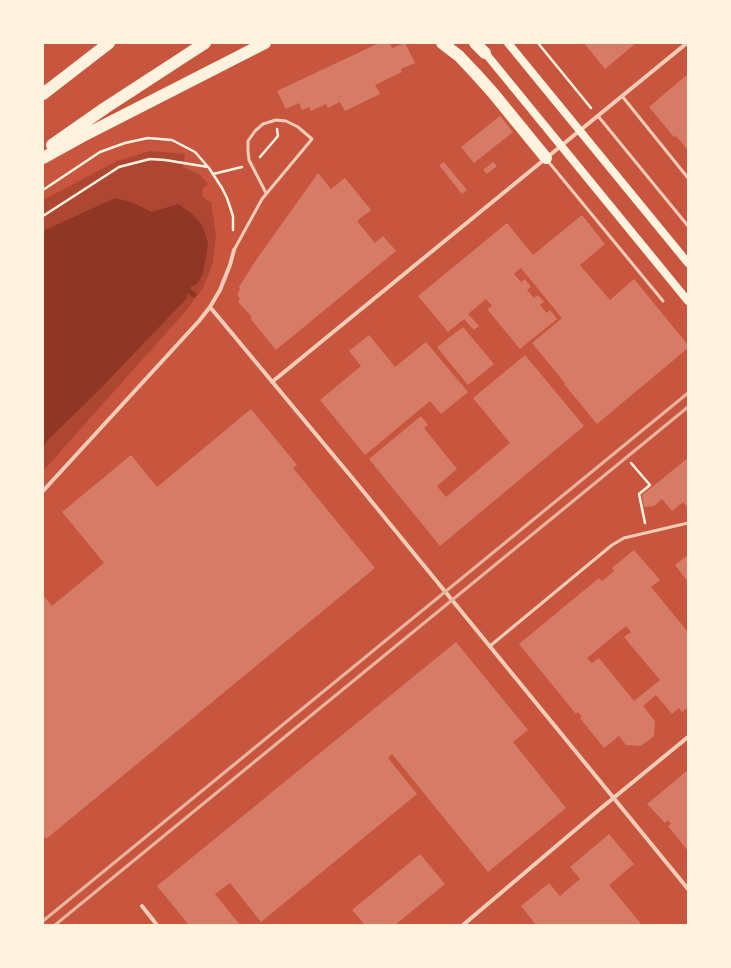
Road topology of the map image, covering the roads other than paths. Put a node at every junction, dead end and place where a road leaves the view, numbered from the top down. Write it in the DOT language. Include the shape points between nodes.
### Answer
graph roads {
  1 [pos="109,43"];
  2 [pos="205,43"];
  3 [pos="266,43"];
  4 [pos="442,43"];
  5 [pos="475,43"];
  6 [pos="508,43"];
  7 [pos="687,43"];
  8 [pos="482,48"];
  9 [pos="43,94"];
  10 [pos="622,96"];
  11 [pos="598,116"];
  12 [pos="43,152"];
  13 [pos="43,158"];
  14 [pos="546,158"];
  15 [pos="688,178"];
  16 [pos="266,193"];
  17 [pos="688,226"];
  18 [pos="234,250"];
  19 [pos="688,263"];
  20 [pos="688,300"];
  21 [pos="663,301"];
  22 [pos="210,307"];
  23 [pos="272,382"];
  24 [pos="43,491"];
  25 [pos="688,523"];
  26 [pos="490,646"];
  27 [pos="688,737"];
  28 [pos="614,798"];
  29 [pos="688,889"];
  30 [pos="142,906"];
  31 [pos="157,925"];
  32 [pos="463,925"];
  1 -- 9 [label="highway"];
  2 -- 12 [label="highway"];
  3 -- 13 [label="highway"];
  4 -- 14 [label="highway" via="476,74"];
  5 -- 8 [label="highway"];
  6 -- 19 [label="main road"];
  7 -- 10 [label="street"];
  8 -- 20 [label="main road"];
  10 -- 11 [label="street"];
  10 -- 15 [label="lane"];
  11 -- 14 [label="street"];
  11 -- 17 [label="lane"];
  14 -- 21 [label="lane"];
  14 -- 23 [label="street"];
  16 -- 16 [label="lane" via="249,160 248,141 263,124 276,120 286,121 312,139"];
  16 -- 18 [label="lane"];
  18 -- 22 [label="street" via="220,290"];
  22 -- 23 [label="street"];
  22 -- 24 [label="street"];
  23 -- 26 [label="street"];
  25 -- 26 [label="lane" via="624,538 612,545"];
  26 -- 28 [label="street"];
  27 -- 28 [label="street"];
  28 -- 29 [label="street"];
  28 -- 32 [label="street"];
  30 -- 31 [label="street"];
}
